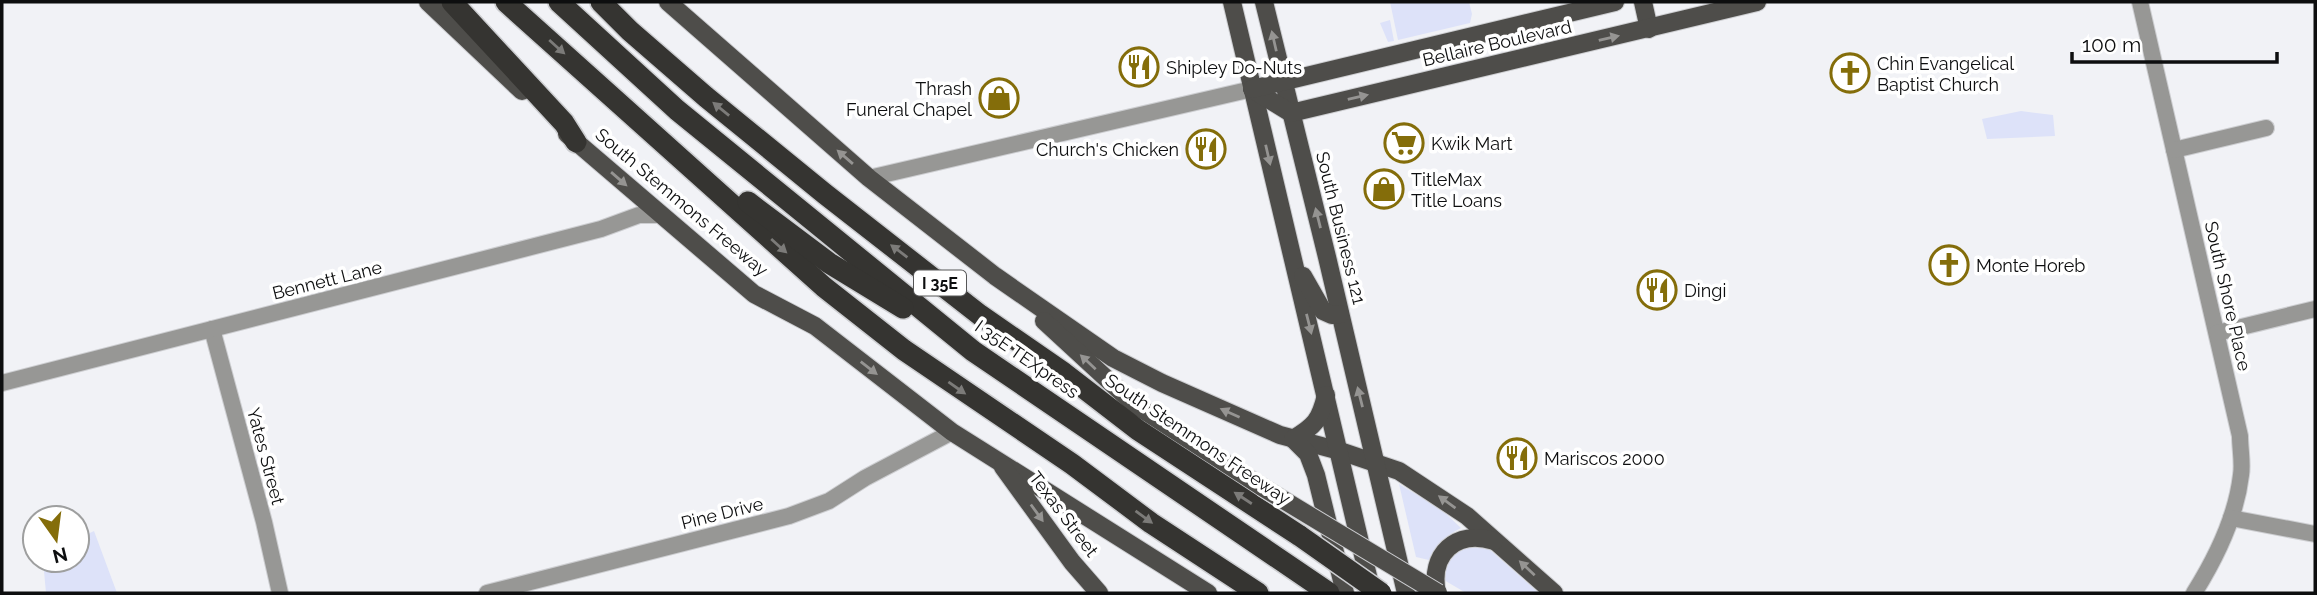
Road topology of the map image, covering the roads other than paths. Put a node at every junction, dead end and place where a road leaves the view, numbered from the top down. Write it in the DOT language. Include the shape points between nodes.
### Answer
graph roads {
  1 [pos="428,2"];
  2 [pos="452,2"];
  3 [pos="506,2"];
  4 [pos="559,2"];
  5 [pos="601,2"];
  6 [pos="668,2"];
  7 [pos="1231,2"];
  8 [pos="1264,2"];
  9 [pos="1615,2"];
  10 [pos="1643,2"];
  11 [pos="1757,2"];
  12 [pos="2140,2"];
  13 [pos="1648,29"];
  14 [pos="1283,81"];
  15 [pos="1252,89"];
  16 [pos="1291,113"];
  17 [pos="637,119"];
  18 [pos="2266,128"];
  19 [pos="576,142"];
  20 [pos="2174,150"];
  21 [pos="869,178"];
  22 [pos="661,215"];
  23 [pos="1293,258"];
  24 [pos="995,275"];
  25 [pos="2315,309"];
  26 [pos="1340,314"];
  27 [pos="212,329"];
  28 [pos="2217,333"];
  29 [pos="973,351"];
  30 [pos="2,383"];
  31 [pos="1326,394"];
  32 [pos="952,432"];
  33 [pos="1293,439"];
  34 [pos="1340,451"];
  35 [pos="997,458"];
  36 [pos="1376,463"];
  37 [pos="2231,518"];
  38 [pos="2315,534"];
  39 [pos="1500,544"];
  40 [pos="280,593"];
  41 [pos="487,593"];
  42 [pos="1098,593"];
  43 [pos="1208,593"];
  44 [pos="1258,593"];
  45 [pos="1329,593"];
  46 [pos="1345,593"];
  47 [pos="1372,593"];
  48 [pos="1381,593"];
  49 [pos="1406,593"];
  50 [pos="1437,593"];
  51 [pos="1553,593"];
  52 [pos="2194,593"];
  1 -- 19 [label="main road, South Stemmons Freeway"];
  2 -- 19 [label="highway" via="564,123"];
  3 -- 17 [label="highway, South Stemmons Freeway, one-way"];
  4 -- 29 [label="highway, I 35E TEXpress" via="677,110"];
  48 -- 5 [label="highway, South Stemmons Freeway / I 35E, one-way, bridge" via="1138,430 980,315 706,97"];
  21 -- 6 [label="main road, South Stemmons Freeway, one-way"];
  7 -- 15 [label="main road"];
  14 -- 8 [label="main road, South Business 121, one-way"];
  9 -- 14 [label="main road, Bellaire Boulevard"];
  10 -- 13 [label="main road"];
  11 -- 13 [label="main road, Bellaire Boulevard"];
  12 -- 20 [label="street, South Shore Place"];
  16 -- 13 [label="main road, Bellaire Boulevard, one-way"];
  14 -- 15 [label="main road, Bellaire Boulevard"];
  14 -- 16 [label="main road, South Business 121"];
  15 -- 16 [label="main road"];
  15 -- 21 [label="street, Bellaire Boulevard"];
  15 -- 23 [label="main road, one-way"];
  26 -- 16 [label="main road, South Business 121, one-way"];
  17 -- 29 [label="highway" via="829,263"];
  17 -- 44 [label="highway, South Stemmons Freeway, one-way" via="824,287 904,351"];
  18 -- 20 [label="street"];
  19 -- 22 [label="main road, South Stemmons Freeway, one-way"];
  20 -- 28 [label="street, South Shore Place"];
  21 -- 24 [label="main road, South Stemmons Freeway"];
  22 -- 27 [label="street, Bennett Lane" via="639,215 601,229"];
  22 -- 32 [label="main road, South Stemmons Freeway, one-way" via="754,294 815,326"];
  23 -- 26 [label="main road" via="1323,312"];
  23 -- 31 [label="main road, one-way"];
  33 -- 24 [label="main road, South Stemmons Freeway, one-way" via="1138,372"];
  50 -- 24 [label="main road, South Stemmons Freeway, one-way, bridge" via="1135,404"];
  25 -- 28 [label="street"];
  36 -- 26 [label="main road, South Business 121, one-way"];
  27 -- 30 [label="street, Bennett Lane"];
  27 -- 40 [label="street, Yates Street"];
  28 -- 37 [label="street, South Shore Place" via="2240,436 2242,474"];
  29 -- 45 [label="highway, I 35E TEXpress"];
  31 -- 33 [label="main road" via="1321,416"];
  31 -- 34 [label="main road"];
  32 -- 35 [label="main road, South Stemmons Freeway"];
  32 -- 41 [label="street, Pine Drive" via="829,501 789,516"];
  33 -- 34 [label="main road, South Stemmons Freeway"];
  33 -- 46 [label="main road" via="1308,454 1316,475"];
  34 -- 36 [label="main road, South Stemmons Freeway"];
  34 -- 47 [label="main road"];
  35 -- 42 [label="main road, Texas Street, one-way"];
  35 -- 43 [label="main road, South Stemmons Freeway"];
  39 -- 36 [label="main road, South Stemmons Freeway, one-way" via="1430,489"];
  36 -- 49 [label="main road, South Business 121"];
  37 -- 38 [label="street"];
  37 -- 52 [label="street, South Shore Place"];
  39 -- 50 [label="main road" via="1478,536 1451,546 1437,565"];
  51 -- 39 [label="main road, South Stemmons Freeway, one-way"];
}
